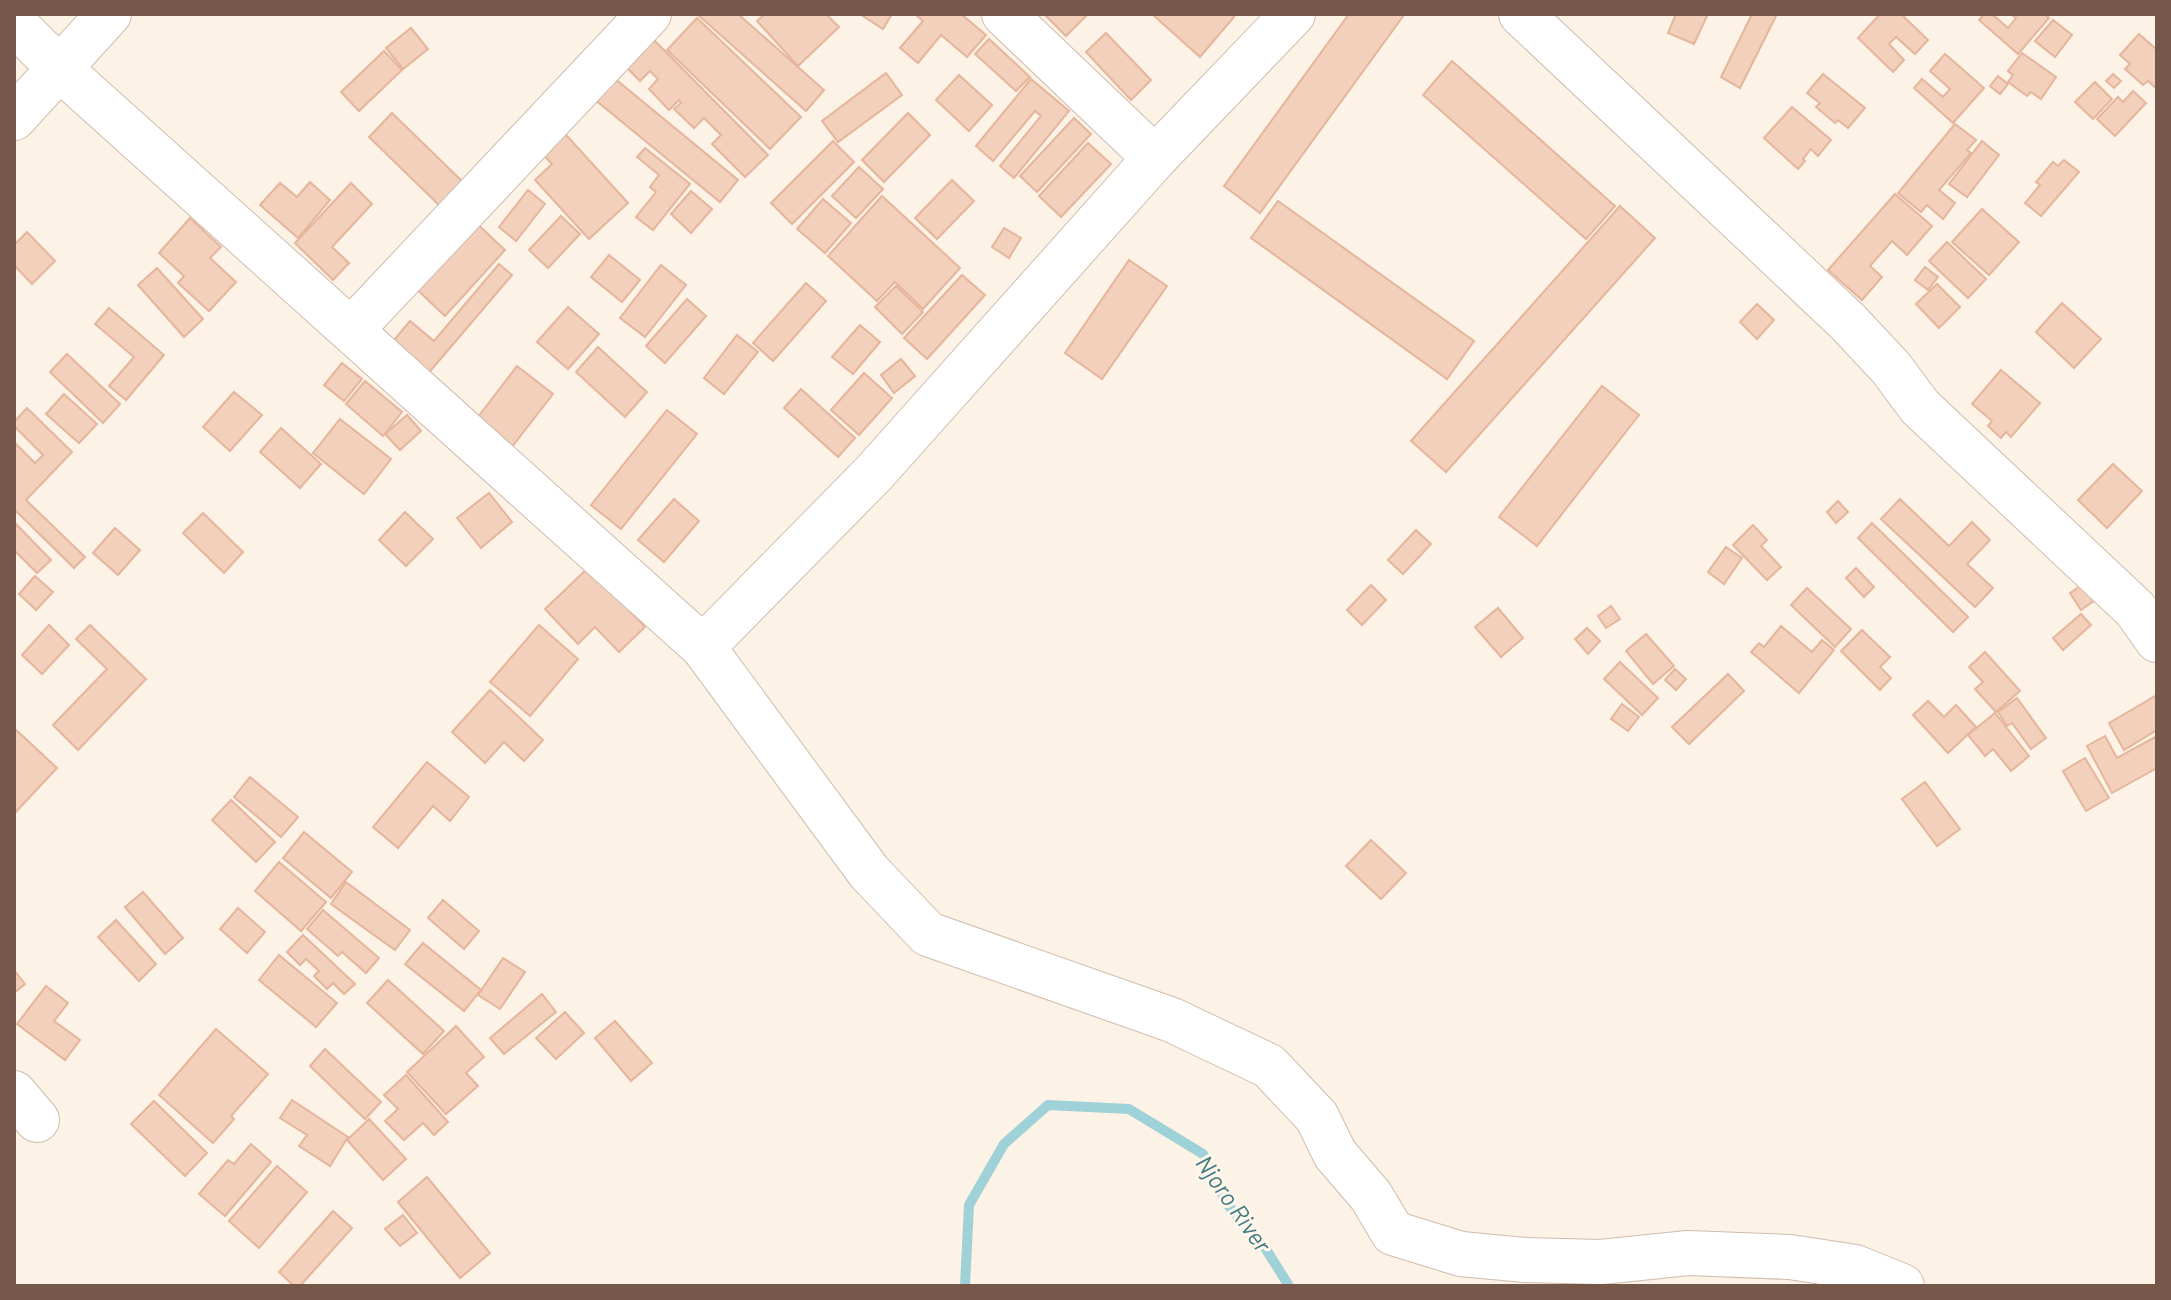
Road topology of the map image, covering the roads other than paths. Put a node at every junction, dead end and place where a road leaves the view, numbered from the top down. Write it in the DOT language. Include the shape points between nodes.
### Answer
graph roads {
  1 [pos="109,14"];
  2 [pos="649,14"];
  3 [pos="1004,14"];
  4 [pos="1293,14"];
  5 [pos="1521,14"];
  6 [pos="14,23"];
  7 [pos="59,68"];
  8 [pos="14,118"];
  9 [pos="1155,158"];
  10 [pos="351,330"];
  11 [pos="2157,640"];
  12 [pos="703,647"];
  13 [pos="1902,1286"];
  1 -- 7 [label="street"];
  2 -- 10 [label="street"];
  3 -- 9 [label="street"];
  4 -- 9 [label="street"];
  5 -- 11 [label="street" via="1848,322 1920,407 2135,609"];
  6 -- 7 [label="street"];
  7 -- 8 [label="street"];
  7 -- 10 [label="street"];
  9 -- 12 [label="street" via="875,472"];
  10 -- 12 [label="street"];
  12 -- 13 [label="street" via="869,872 928,934 1172,1020 1269,1066 1317,1117 1335,1154 1371,1196 1393,1233 1461,1254 1526,1260 1601,1262 1688,1253 1790,1257 1855,1267"];
}
